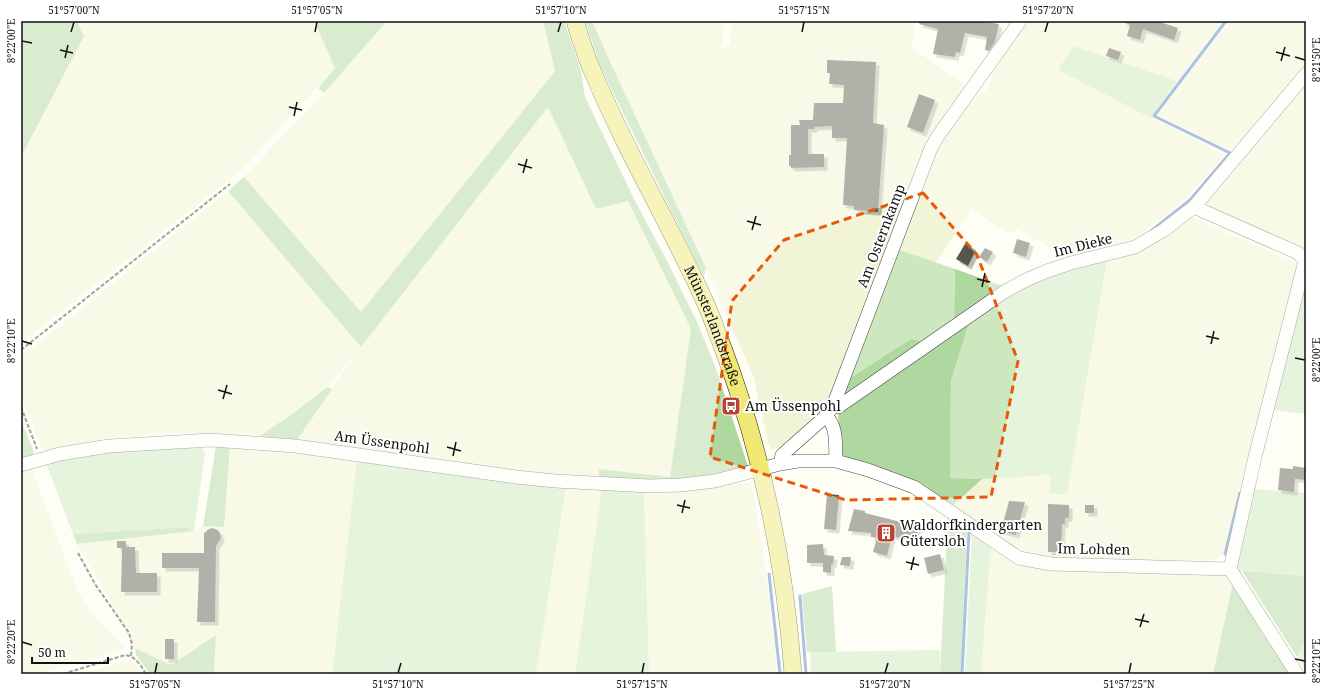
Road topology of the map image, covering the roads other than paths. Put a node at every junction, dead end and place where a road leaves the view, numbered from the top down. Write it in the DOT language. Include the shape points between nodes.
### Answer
graph roads {
  1 [pos="575,21"];
  2 [pos="1020,21"];
  3 [pos="1306,74"];
  4 [pos="1194,207"];
  5 [pos="830,411"];
  6 [pos="836,461"];
  7 [pos="21,464"];
  8 [pos="780,464"];
  9 [pos="761,469"];
  10 [pos="1230,569"];
  11 [pos="793,674"];
  12 [pos="1297,674"];
  1 -- 9 [label="main road, Münsterlandstraße" via="592,70 611,113 706,303 736,383"];
  2 -- 5 [label="street, Am Osternkamp" via="931,148"];
  3 -- 4 [label="street, Im Dieke"];
  4 -- 5 [label="street, Im Dieke" via="1164,230 1135,247 1047,271 1004,292"];
  4 -- 10 [label="street" via="1298,253 1305,261 1254,457"];
  5 -- 6 [label="street" via="830,420 835,432"];
  5 -- 8 [label="street, Am Osternkamp" via="782,455"];
  6 -- 8 [label="street, Im Lohden" via="798,461"];
  6 -- 10 [label="street, Im Lohden" via="914,487 1019,558 1051,564"];
  7 -- 9 [label="street, Am Üssenpohl" via="109,446 211,440 295,446 555,481 680,485 715,481"];
  8 -- 9 [label="street, Im Lohden"];
  9 -- 11 [label="main road, Münsterlandstraße" via="779,552 792,647"];
  10 -- 12 [label="street"];
}
